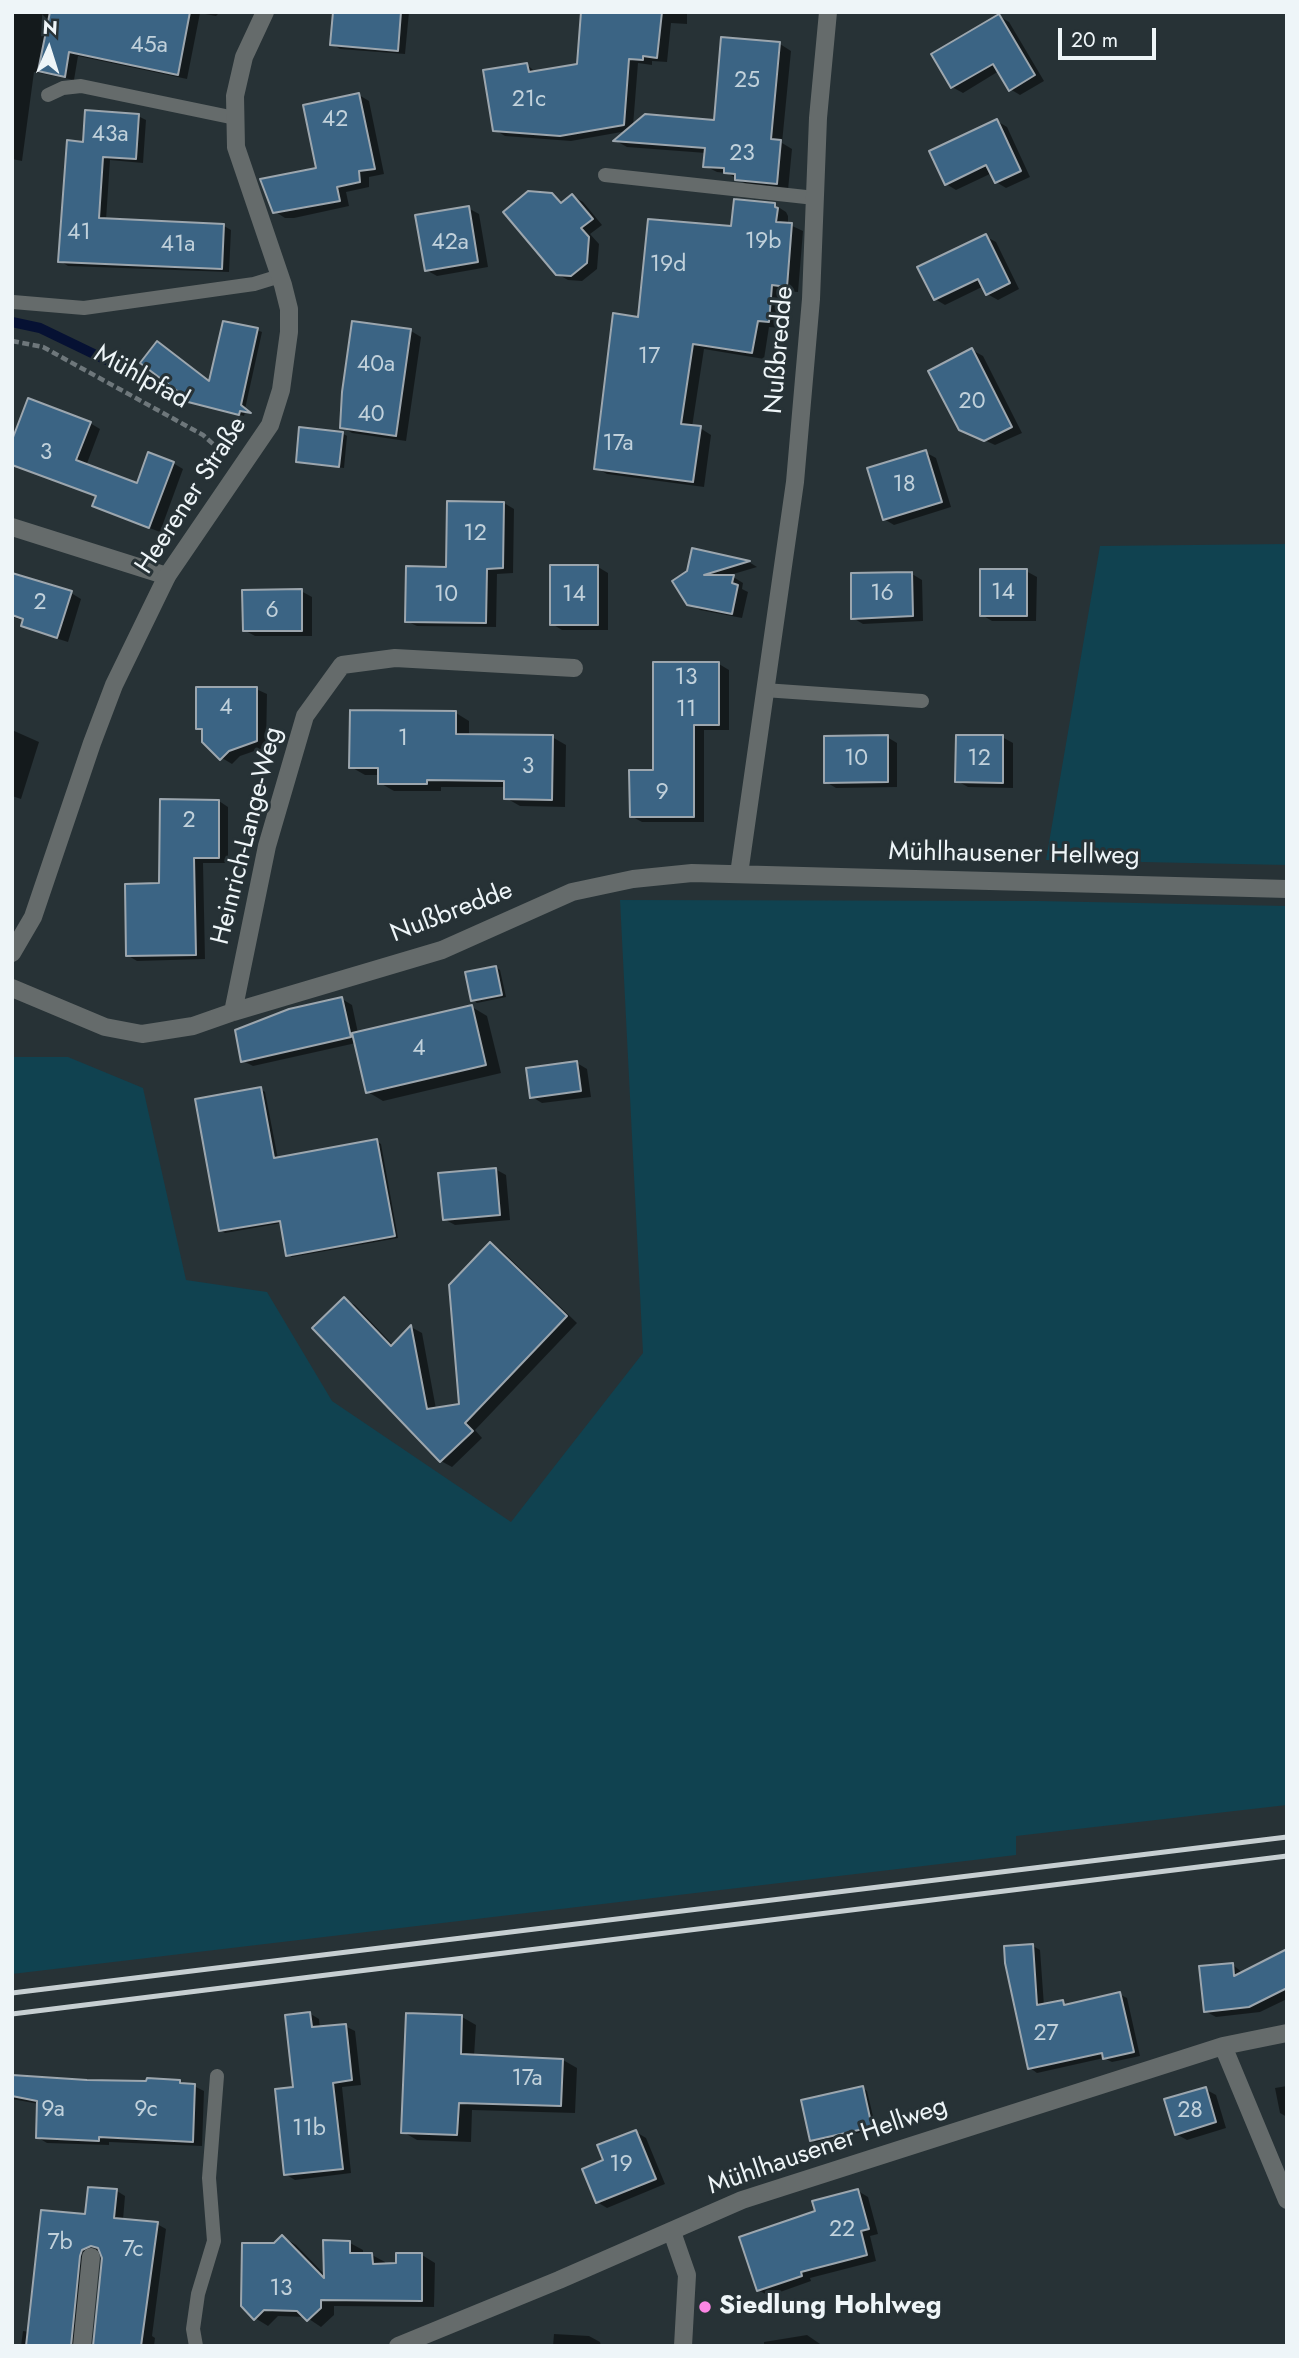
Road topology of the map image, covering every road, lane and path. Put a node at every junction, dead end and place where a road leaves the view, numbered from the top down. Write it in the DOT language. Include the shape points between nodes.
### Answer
graph roads {
  1 [pos="265,12"];
  2 [pos="828,12"];
  3 [pos="48,95"];
  4 [pos="235,118"];
  5 [pos="605,175"];
  6 [pos="815,198"];
  7 [pos="281,276"];
  8 [pos="13,302"];
  9 [pos="12,341"];
  10 [pos="241,469"];
  11 [pos="12,527"];
  12 [pos="167,576"];
  13 [pos="574,668"];
  14 [pos="764,691"];
  15 [pos="922,701"];
  16 [pos="739,874"];
  17 [pos="1287,888"];
  18 [pos="12,953"];
  19 [pos="12,988"];
  20 [pos="233,1012"];
  21 [pos="1287,2033"];
  22 [pos="1223,2046"];
  23 [pos="217,2076"];
  24 [pos="1287,2200"];
  25 [pos="672,2232"];
  26 [pos="92,2257"];
  27 [pos="82,2346"];
  28 [pos="196,2346"];
  29 [pos="398,2346"];
  30 [pos="682,2346"];
  1 -- 4 [label="street, Heerener Straße" via="244,57 234,96"];
  2 -- 6 [label="street, Nußbredde"];
  3 -- 4 [label="lane" via="81,86"];
  4 -- 7 [label="street, Heerener Straße" via="236,147"];
  5 -- 6 [label="lane"];
  6 -- 14 [label="street, Nußbredde" via="795,482"];
  7 -- 8 [label="lane" via="254,284 84,308"];
  7 -- 10 [label="street, Heerener Straße" via="289,309 281,390 270,425"];
  9 -- 10 [label="path, Mühlpfad" via="43,347 131,394 203,435"];
  10 -- 12 [label="street, Heerener Straße"];
  11 -- 12 [label="street"];
  12 -- 18 [label="street, Heerener Straße" via="114,685 33,917"];
  13 -- 20 [label="street, Heinrich-Lange-Weg" via="395,658 342,665 305,716 267,846"];
  14 -- 15 [label="lane"];
  14 -- 16 [label="street, Nußbredde"];
  16 -- 17 [label="street, Mühlhausener Hellweg"];
  16 -- 20 [label="street, Nußbredde" via="633,878 572,892 442,950"];
  19 -- 20 [label="street, Nußbredde" via="105,1027 142,1034 193,1026"];
  21 -- 22 [label="street, Mühlhausener Hellweg"];
  22 -- 24 [label="street"];
  22 -- 25 [label="street, Mühlhausener Hellweg" via="742,2200"];
  23 -- 28 [label="lane" via="209,2178 214,2241 198,2294 193,2329"];
  25 -- 29 [label="street, Mühlhausener Hellweg"];
  25 -- 30 [label="street" via="687,2275"];
  26 -- 27 [label="street"];
}
